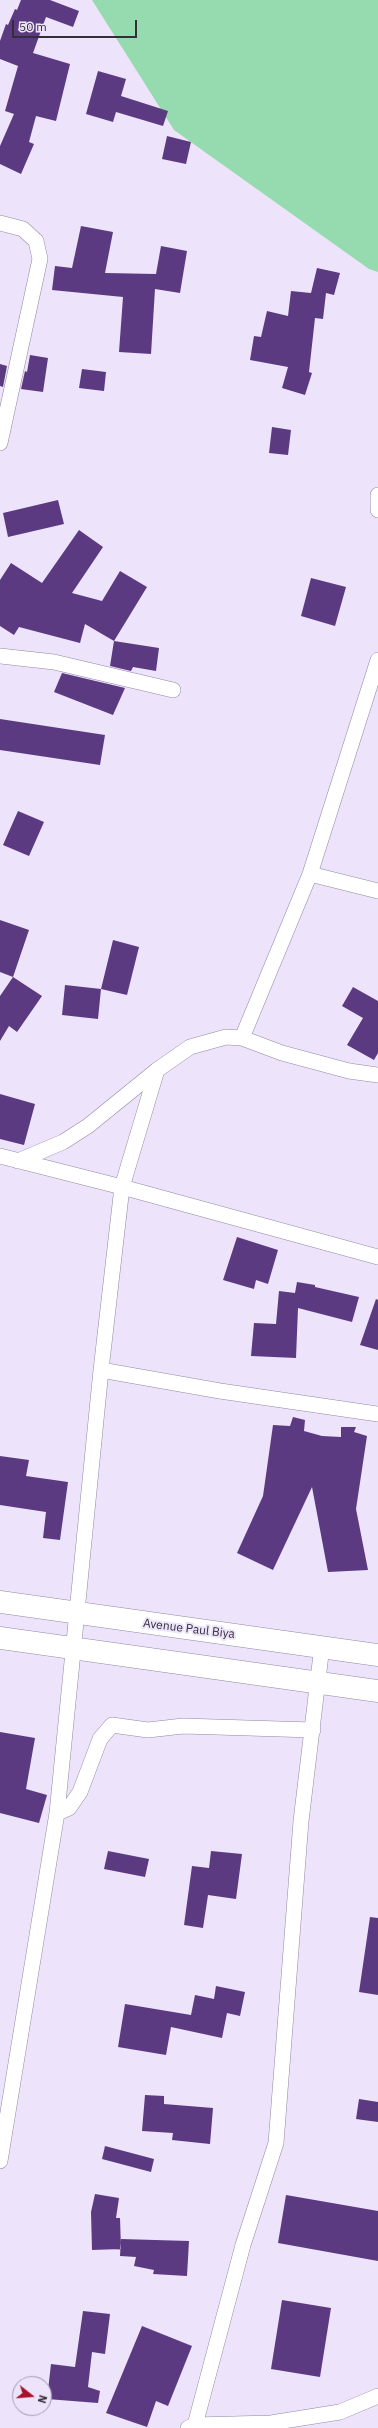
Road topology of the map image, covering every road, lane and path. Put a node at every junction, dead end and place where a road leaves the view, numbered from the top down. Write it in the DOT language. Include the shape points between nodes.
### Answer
graph roads {
  1 [pos="0,223"];
  2 [pos="0,443"];
  3 [pos="378,495"];
  4 [pos="378,510"];
  5 [pos="0,656"];
  6 [pos="378,660"];
  7 [pos="173,690"];
  8 [pos="372,705"];
  9 [pos="310,874"];
  10 [pos="378,891"];
  11 [pos="242,1038"];
  12 [pos="157,1070"];
  13 [pos="378,1075"];
  14 [pos="0,1156"];
  15 [pos="18,1161"];
  16 [pos="122,1188"];
  17 [pos="378,1257"];
  18 [pos="101,1370"];
  19 [pos="378,1414"];
  20 [pos="0,1602"];
  21 [pos="78,1613"];
  22 [pos="0,1638"];
  23 [pos="322,1646"];
  24 [pos="75,1650"];
  25 [pos="378,1654"];
  26 [pos="317,1683"];
  27 [pos="378,1692"];
  28 [pos="313,1730"];
  29 [pos="57,1813"];
  30 [pos="7,2069"];
  31 [pos="0,2161"];
  32 [pos="378,2396"];
  33 [pos="191,2427"];
  1 -- 2 [label="street" via="23,229 36,241 40,259"];
  3 -- 4 [label="street"];
  5 -- 7 [label="street" via="54,662"];
  6 -- 8 [label="street"];
  8 -- 9 [label="street"];
  9 -- 10 [label="street"];
  9 -- 11 [label="street"];
  11 -- 12 [label="street" via="226,1037 190,1046"];
  11 -- 13 [label="street" via="282,1053 349,1071"];
  12 -- 15 [label="street" via="88,1126 63,1142"];
  12 -- 16 [label="street"];
  14 -- 15 [label="street"];
  15 -- 16 [label="street"];
  16 -- 17 [label="street"];
  16 -- 18 [label="street"];
  18 -- 19 [label="street" via="220,1392"];
  18 -- 21 [label="street"];
  20 -- 21 [label="street, Avenue Paul Biya"];
  21 -- 23 [label="street, Avenue Paul Biya"];
  21 -- 24 [label="street"];
  22 -- 24 [label="street"];
  23 -- 25 [label="street, Avenue Paul Biya"];
  23 -- 26 [label="street"];
  24 -- 26 [label="street"];
  24 -- 29 [label="street"];
  26 -- 27 [label="street"];
  26 -- 28 [label="street"];
  28 -- 29 [label="street" via="183,1726 148,1730 112,1725 100,1739 80,1792 69,1808"];
  28 -- 33 [label="street" via="301,1821 276,2143 243,2245"];
  29 -- 30 [label="street" via="25,2020"];
  30 -- 31 [label="street"];
  32 -- 33 [label="street" via="340,2412 271,2422"];
}
